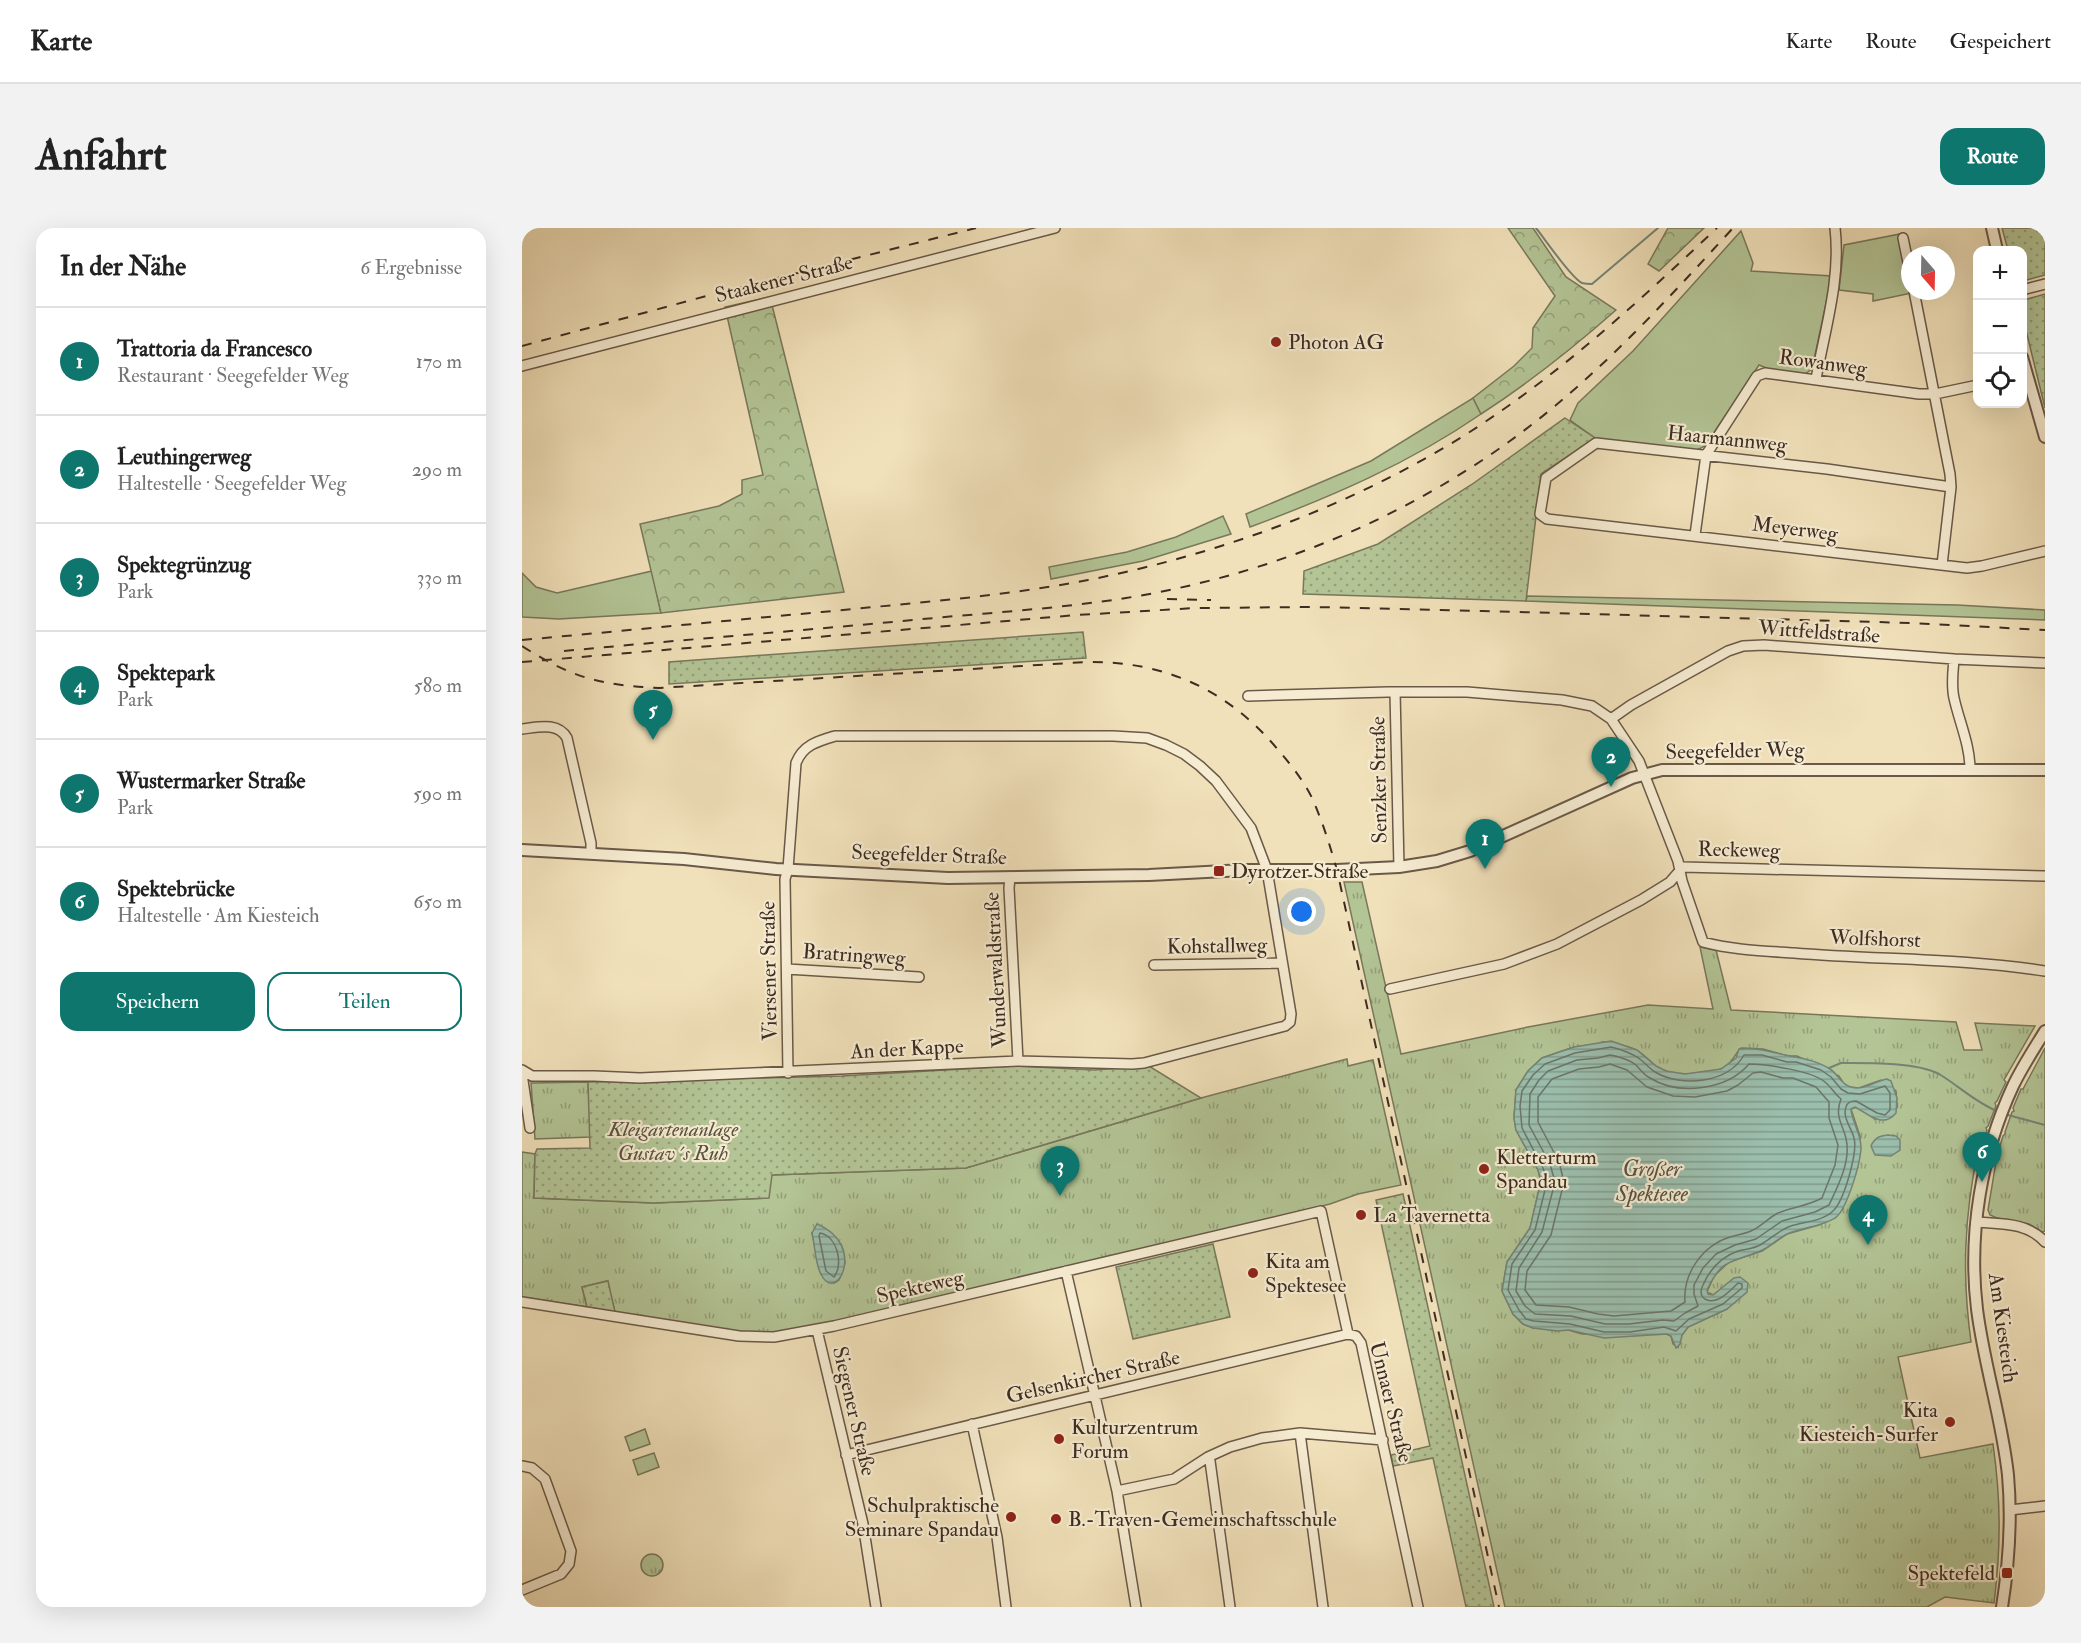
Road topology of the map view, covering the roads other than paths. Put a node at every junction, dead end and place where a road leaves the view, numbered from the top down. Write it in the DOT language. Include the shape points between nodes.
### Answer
graph roads {
  1 [pos="1055,228"];
  2 [pos="1835,228"];
  3 [pos="1992,228"];
  4 [pos="1903,238"];
  5 [pos="1905,246"];
  6 [pos="1996,246"];
  7 [pos="2045,284"];
  8 [pos="2027,289"];
  9 [pos="1916,300"];
  10 [pos="522,366"];
  11 [pos="1816,379"];
  12 [pos="2027,380"];
  13 [pos="1973,386"];
  14 [pos="1935,394"];
  15 [pos="2045,437"];
  16 [pos="1706,454"];
  17 [pos="1951,487"];
  18 [pos="1540,514"];
  19 [pos="1695,535"];
  20 [pos="2045,551"];
  21 [pos="1942,565"];
  22 [pos="1954,659"];
  23 [pos="2045,663"];
  24 [pos="1395,692"];
  25 [pos="1248,696"];
  26 [pos="1611,719"];
  27 [pos="522,729"];
  28 [pos="1970,769"];
  29 [pos="2045,770"];
  30 [pos="1643,774"];
  31 [pos="522,850"];
  32 [pos="591,853"];
  33 [pos="1399,867"];
  34 [pos="788,869"];
  35 [pos="1680,869"];
  36 [pos="1267,870"];
  37 [pos="1336,870"];
  38 [pos="2045,876"];
  39 [pos="1010,877"];
  40 [pos="1281,963"];
  41 [pos="1154,965"];
  42 [pos="787,969"];
  43 [pos="2045,971"];
  44 [pos="919,977"];
  45 [pos="1390,989"];
  46 [pos="2045,1031"];
  47 [pos="1018,1061"];
  48 [pos="522,1070"];
  49 [pos="788,1073"];
  50 [pos="522,1074"];
  51 [pos="530,1128"];
  52 [pos="1320,1211"];
  53 [pos="1976,1222"];
  54 [pos="2044,1238"];
  55 [pos="1066,1271"];
  56 [pos="522,1302"];
  57 [pos="817,1330"];
  58 [pos="1348,1334"];
  59 [pos="1095,1394"];
  60 [pos="972,1424"];
  61 [pos="1300,1433"];
  62 [pos="1383,1440"];
  63 [pos="846,1455"];
  64 [pos="1208,1457"];
  65 [pos="522,1466"];
  66 [pos="1117,1491"];
  67 [pos="2045,1506"];
  68 [pos="2010,1510"];
  69 [pos="522,1590"];
  70 [pos="874,1606"];
  71 [pos="1006,1607"];
  72 [pos="1136,1607"];
  73 [pos="1230,1607"];
  74 [pos="1323,1607"];
  75 [pos="1418,1607"];
  76 [pos="2002,1607"];
  1 -- 10 [label="street, Staakener Straße"];
  2 -- 11 [label="street" via="1836,275"];
  3 -- 6 [label="street"];
  4 -- 5 [label="street"];
  7 -- 8 [label="street"];
  9 -- 14 [label="street"];
  11 -- 14 [label="street, Rowanweg"];
  11 -- 16 [label="street, Rowanweg" via="1765,373 1757,376"];
  12 -- 15 [label="street"];
  13 -- 14 [label="street, Rowanweg"];
  14 -- 17 [label="street"];
  16 -- 17 [label="street, Haarmannweg"];
  16 -- 18 [label="street, Haarmannweg" via="1596,443 1546,478"];
  16 -- 19 [label="street"];
  17 -- 21 [label="street"];
  18 -- 19 [label="street, Meyerweg" via="1547,519"];
  19 -- 21 [label="street, Meyerweg"];
  20 -- 21 [label="street, Meyerweg" via="1982,566"];
  22 -- 23 [label="street, Wittfeldstraße"];
  22 -- 26 [label="street, Wittfeldstraße" via="1743,646"];
  22 -- 28 [label="street" via="1954,698"];
  24 -- 25 [label="street"];
  24 -- 26 [label="street" via="1467,692 1562,700 1592,706"];
  24 -- 33 [label="street, Senzker Straße"];
  26 -- 30 [label="street" via="1639,761"];
  27 -- 32 [label="street" via="558,728 567,738"];
  28 -- 29 [label="street, Seegefelder Weg"];
  28 -- 30 [label="street, Seegefelder Weg" via="1672,769"];
  30 -- 33 [label="street, Seegefelder Weg" via="1461,854"];
  30 -- 35 [label="street"];
  31 -- 32 [label="street, Seegefelder Straße"];
  32 -- 34 [label="street, Seegefelder Straße"];
  33 -- 37 [label="street, Seegefelder Weg"];
  34 -- 36 [label="street" via="796,763 802,751 816,742 835,736 1113,736 1147,738 1200,765 1251,828"];
  34 -- 39 [label="street, Seegefelder Straße" via="948,879"];
  34 -- 42 [label="street, Viersener Straße"];
  35 -- 38 [label="street, Reckeweg"];
  35 -- 43 [label="street, Wolfshorst" via="1703,942"];
  35 -- 45 [label="street, Reckeweg" via="1670,882 1641,900 1557,944 1504,964"];
  36 -- 37 [label="street, Seegefelder Straße"];
  36 -- 39 [label="street, Seegefelder Straße"];
  36 -- 40 [label="street"];
  39 -- 47 [label="street, Wunderwaldstraße"];
  40 -- 41 [label="street, Kohstallweg"];
  40 -- 47 [label="street, An der Kappe" via="1291,1014 1285,1026 1144,1063"];
  42 -- 44 [label="street, Bratringweg"];
  42 -- 49 [label="street, Viersener Straße"];
  46 -- 53 [label="street, Am Kiesteich" via="2013,1085 1989,1154"];
  47 -- 49 [label="street, An der Kappe"];
  48 -- 49 [label="street, An der Kappe" via="532,1076 640,1078"];
  50 -- 51 [label="street"];
  52 -- 55 [label="street, Spekteweg"];
  52 -- 58 [label="street, Unnaer Straße"];
  53 -- 54 [label="street" via="2014,1225"];
  53 -- 68 [label="street, Am Kiesteich" via="1977,1308 2008,1473"];
  55 -- 57 [label="street, Spekteweg"];
  55 -- 59 [label="street"];
  56 -- 57 [label="street, Spekteweg" via="739,1336 774,1337"];
  57 -- 63 [label="street, Siegener Straße"];
  58 -- 59 [label="street, Gelsenkircher Straße"];
  58 -- 62 [label="street, Unnaer Straße" via="1361,1343"];
  59 -- 60 [label="street, Gelsenkircher Straße"];
  59 -- 66 [label="street"];
  60 -- 63 [label="street, Gelsenkircher Straße"];
  60 -- 71 [label="street" via="997,1538"];
  61 -- 62 [label="street"];
  61 -- 64 [label="street" via="1262,1438"];
  61 -- 74 [label="street"];
  62 -- 75 [label="street, Unnaer Straße"];
  63 -- 70 [label="street, Siegener Straße" via="862,1524"];
  64 -- 66 [label="street" via="1174,1479"];
  64 -- 73 [label="street"];
  65 -- 69 [label="street" via="532,1468 545,1479 571,1551 569,1564 561,1574"];
  66 -- 72 [label="street"];
  67 -- 68 [label="street"];
  68 -- 76 [label="street, Am Kiesteich"];
}
